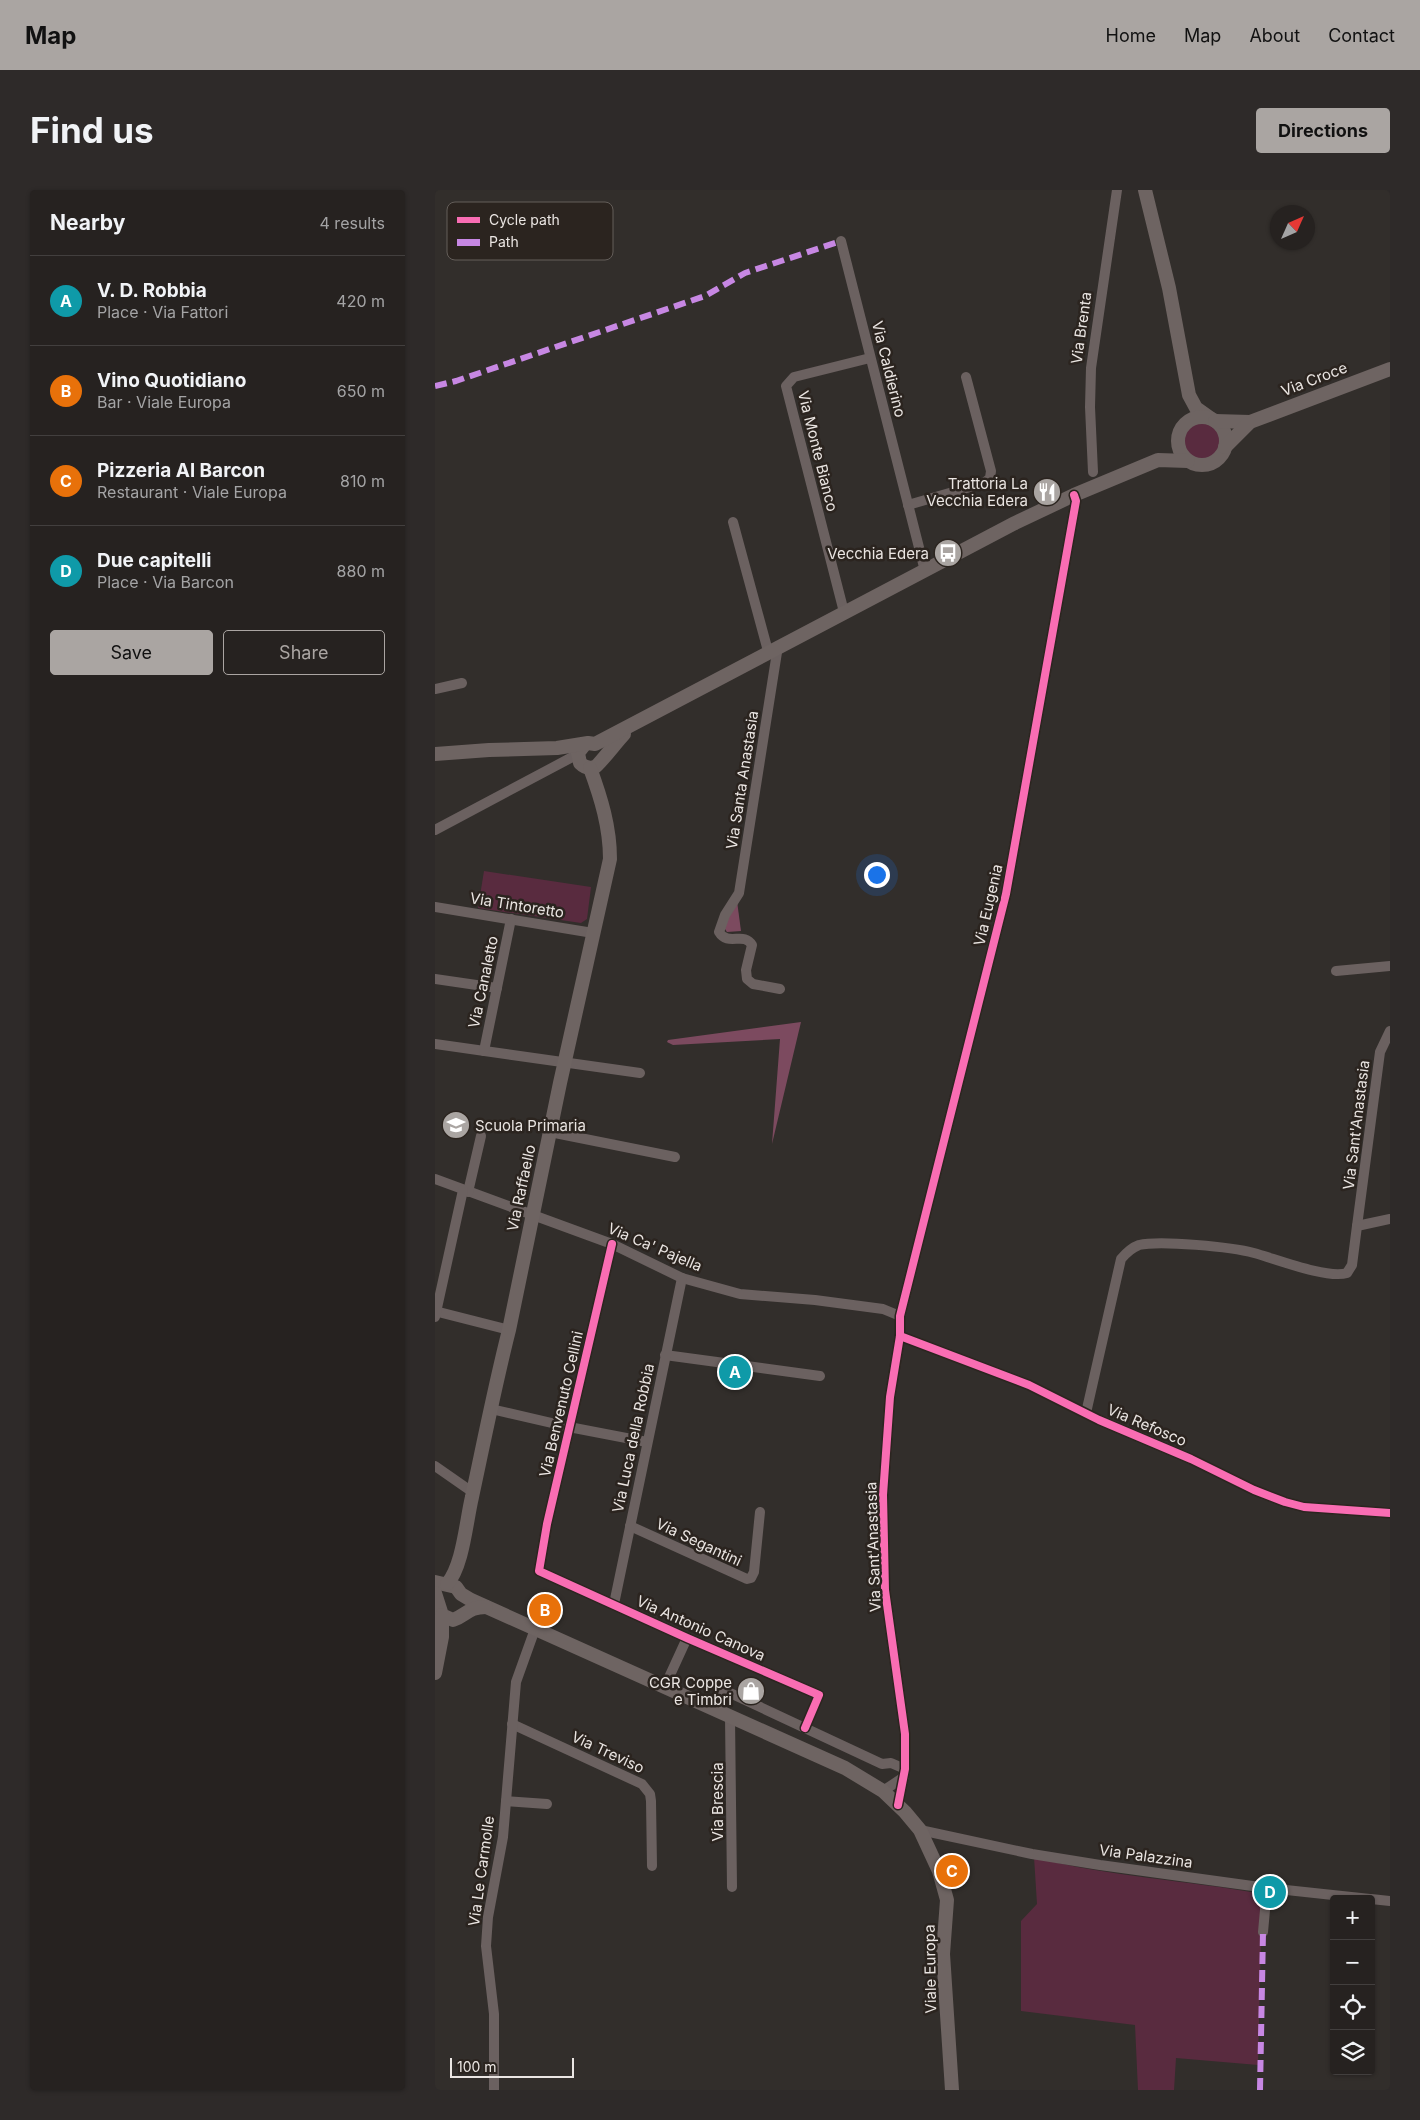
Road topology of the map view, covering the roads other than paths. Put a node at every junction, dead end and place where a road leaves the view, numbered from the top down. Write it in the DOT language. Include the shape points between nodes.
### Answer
graph roads {
  1 [pos="1117,190"];
  2 [pos="1145,190"];
  3 [pos="841,242"];
  4 [pos="871,358"];
  5 [pos="1390,368"];
  6 [pos="966,377"];
  7 [pos="1189,395"];
  8 [pos="1213,419"];
  9 [pos="1250,422"];
  10 [pos="1179,433"];
  11 [pos="1225,447"];
  12 [pos="1158,460"];
  13 [pos="1188,461"];
  14 [pos="1093,472"];
  15 [pos="1074,495"];
  16 [pos="908,505"];
  17 [pos="733,522"];
  18 [pos="925,571"];
  19 [pos="844,612"];
  20 [pos="773,649"];
  21 [pos="462,683"];
  22 [pos="435,689"];
  23 [pos="435,754"];
  24 [pos="590,756"];
  25 [pos="435,830"];
  26 [pos="435,907"];
  27 [pos="511,919"];
  28 [pos="593,933"];
  29 [pos="1390,966"];
  30 [pos="1336,972"];
  31 [pos="435,979"];
  32 [pos="497,988"];
  33 [pos="780,989"];
  34 [pos="1390,1031"];
  35 [pos="435,1044"];
  36 [pos="484,1051"];
  37 [pos="565,1062"];
  38 [pos="640,1072"];
  39 [pos="550,1132"];
  40 [pos="481,1136"];
  41 [pos="675,1157"];
  42 [pos="435,1179"];
  43 [pos="465,1191"];
  44 [pos="532,1215"];
  45 [pos="1390,1219"];
  46 [pos="1357,1226"];
  47 [pos="612,1244"];
  48 [pos="682,1278"];
  49 [pos="435,1313"];
  50 [pos="900,1316"];
  51 [pos="509,1330"];
  52 [pos="900,1336"];
  53 [pos="665,1355"];
  54 [pos="820,1376"];
  55 [pos="491,1409"];
  56 [pos="1086,1413"];
  57 [pos="569,1428"];
  58 [pos="647,1442"];
  59 [pos="435,1466"];
  60 [pos="473,1490"];
  61 [pos="759,1512"];
  62 [pos="1390,1513"];
  63 [pos="630,1526"];
  64 [pos="457,1562"];
  65 [pos="539,1571"];
  66 [pos="439,1588"];
  67 [pos="460,1592"];
  68 [pos="614,1604"];
  69 [pos="487,1607"];
  70 [pos="442,1615"];
  71 [pos="461,1616"];
  72 [pos="535,1629"];
  73 [pos="442,1637"];
  74 [pos="687,1638"];
  75 [pos="435,1672"];
  76 [pos="665,1686"];
  77 [pos="709,1707"];
  78 [pos="730,1717"];
  79 [pos="512,1724"];
  80 [pos="805,1728"];
  81 [pos="905,1773"];
  82 [pos="883,1791"];
  83 [pos="505,1801"];
  84 [pos="547,1804"];
  85 [pos="899,1805"];
  86 [pos="919,1830"];
  87 [pos="652,1866"];
  88 [pos="732,1887"];
  89 [pos="1267,1888"];
  90 [pos="1333,1895"];
  91 [pos="1375,1899"];
  92 [pos="1390,1901"];
  93 [pos="1263,1932"];
  94 [pos="494,2090"];
  95 [pos="952,2090"];
  1 -- 14 [label="street, Via Brenta" via="1091,368"];
  2 -- 7 [label="main road" via="1169,288"];
  3 -- 4 [label="street, Via Caldierino"];
  4 -- 16 [label="street, Via Caldierino"];
  4 -- 19 [label="street, Via Monte Bianco" via="794,377 786,386"];
  5 -- 9 [label="main road, Via Croce"];
  6 -- 16 [label="street" via="991,471 990,478 984,483"];
  7 -- 8 [label="main road" via="1197,408"];
  7 -- 10 [label="main road"];
  8 -- 9 [label="main road, Via Croce"];
  8 -- 10 [label="main road, Via Croce" via="1190,420"];
  8 -- 11 [label="main road" via="1225,432"];
  9 -- 11 [label="main road, Via Croce"];
  10 -- 12 [label="main road"];
  10 -- 13 [label="main road" via="1179,450"];
  11 -- 13 [label="main road, Via Croce" via="1211,464"];
  12 -- 13 [label="main road"];
  12 -- 15 [label="main road"];
  15 -- 18 [label="main road"];
  15 -- 50 [label="street, Via Eugenia" via="1074,510 1006,894"];
  16 -- 18 [label="street, Via Caldierino"];
  17 -- 20 [label="street"];
  18 -- 19 [label="main road"];
  19 -- 20 [label="main road"];
  20 -- 24 [label="main road" via="633,724"];
  20 -- 33 [label="street, Via Santa Anastasia" via="739,893 719,932 727,940 745,938 753,945 746,970 747,979 753,984"];
  21 -- 22 [label="street"];
  23 -- 24 [label="main road" via="557,748"];
  24 -- 25 [label="street" via="556,765"];
  24 -- 28 [label="main road, Via Raffaello" via="610,843 610,859"];
  26 -- 27 [label="street, Via Tintoretto"];
  27 -- 28 [label="street, Via Tintoretto"];
  27 -- 32 [label="street, Via Canaletto"];
  28 -- 37 [label="main road, Via Raffaello"];
  29 -- 30 [label="street"];
  31 -- 32 [label="street"];
  32 -- 36 [label="street, Via Canaletto"];
  34 -- 46 [label="street, Via Sant'Anastasia" via="1380,1052"];
  35 -- 36 [label="street"];
  36 -- 37 [label="street"];
  37 -- 38 [label="street"];
  37 -- 39 [label="main road, Via Raffaello"];
  39 -- 41 [label="street"];
  39 -- 44 [label="main road, Via Raffaello"];
  40 -- 43 [label="street"];
  42 -- 43 [label="street, Via Ca' Pajella"];
  43 -- 44 [label="street, Via Ca' Pajella"];
  43 -- 49 [label="street"];
  44 -- 47 [label="street, Via Ca' Pajella"];
  44 -- 51 [label="main road, Via Raffaello"];
  45 -- 46 [label="street"];
  46 -- 56 [label="street, Via Sant'Anastasia" via="1352,1265 1347,1273 1341,1275 1251,1252 1186,1244 1152,1244 1132,1249 1121,1259"];
  47 -- 48 [label="street, Via Ca' Pajella"];
  47 -- 57 [label="street, Via Benvenuto Cellini"];
  48 -- 50 [label="street, Via Ca' Pajella" via="740,1294 883,1309"];
  48 -- 53 [label="street, Via Luca della Robbia"];
  49 -- 51 [label="street"];
  50 -- 52 [label="street, Via Sant'Anastasia"];
  51 -- 55 [label="main road, Via Raffaello"];
  52 -- 56 [label="street, Via Refosco" via="1029,1385"];
  52 -- 81 [label="street, Via Sant'Anastasia" via="890,1397 883,1494 885,1590 905,1734"];
  53 -- 54 [label="street"];
  53 -- 58 [label="street, Via Luca della Robbia"];
  55 -- 57 [label="street"];
  55 -- 60 [label="main road, Via Raffaello"];
  56 -- 62 [label="street, Via Refosco" via="1285,1502 1304,1507"];
  57 -- 58 [label="street"];
  57 -- 65 [label="street, Via Benvenuto Cellini"];
  58 -- 63 [label="street, Via Luca della Robbia"];
  59 -- 60 [label="street"];
  60 -- 64 [label="main road, Via Raffaello"];
  61 -- 63 [label="street, Via Segantini" via="754,1572 747,1579"];
  63 -- 68 [label="street, Via Luca della Robbia"];
  64 -- 66 [label="main road, Via Raffaello"];
  64 -- 67 [label="main road, Via Raffaello"];
  65 -- 68 [label="street, Via Antonio Canova"];
  66 -- 67 [label="main road, Viale Europa" via="456,1587"];
  66 -- 70 [label="main road"];
  67 -- 69 [label="main road, Viale Europa"];
  67 -- 71 [label="main road" via="465,1606"];
  68 -- 74 [label="street, Via Antonio Canova"];
  69 -- 71 [label="main road" via="476,1607"];
  69 -- 72 [label="main road, Viale Europa"];
  70 -- 71 [label="main road" via="453,1620"];
  70 -- 73 [label="main road"];
  71 -- 73 [label="main road"];
  72 -- 76 [label="main road, Viale Europa"];
  72 -- 79 [label="street, Via Le Carmolle" via="517,1682"];
  73 -- 75 [label="main road"];
  74 -- 76 [label="street, Via Antonio Canova"];
  74 -- 80 [label="street, Via Antonio Canova" via="819,1696"];
  76 -- 77 [label="main road, Viale Europa"];
  77 -- 78 [label="main road, Viale Europa"];
  77 -- 80 [label="street" via="719,1692 728,1692"];
  78 -- 82 [label="main road, Viale Europa" via="845,1768"];
  78 -- 88 [label="street, Via Brescia"];
  79 -- 83 [label="street, Via Le Carmolle"];
  79 -- 87 [label="street, Via Treviso" via="642,1784 651,1801"];
  80 -- 81 [label="street" via="882,1764 891,1763"];
  81 -- 82 [label="street"];
  81 -- 85 [label="street, Via Sant'Anastasia"];
  82 -- 85 [label="main road, Viale Europa"];
  83 -- 84 [label="street"];
  83 -- 94 [label="street, Via Le Carmolle" via="486,1946 494,2014"];
  85 -- 86 [label="main road, Viale Europa"];
  86 -- 89 [label="street, Via Palazzina" via="1081,1862"];
  86 -- 95 [label="main road, Viale Europa" via="939,1871 947,1900 943,1954"];
  89 -- 90 [label="street, Via Palazzina"];
  89 -- 93 [label="street"];
  91 -- 92 [label="street, Via Palazzina"];
}
